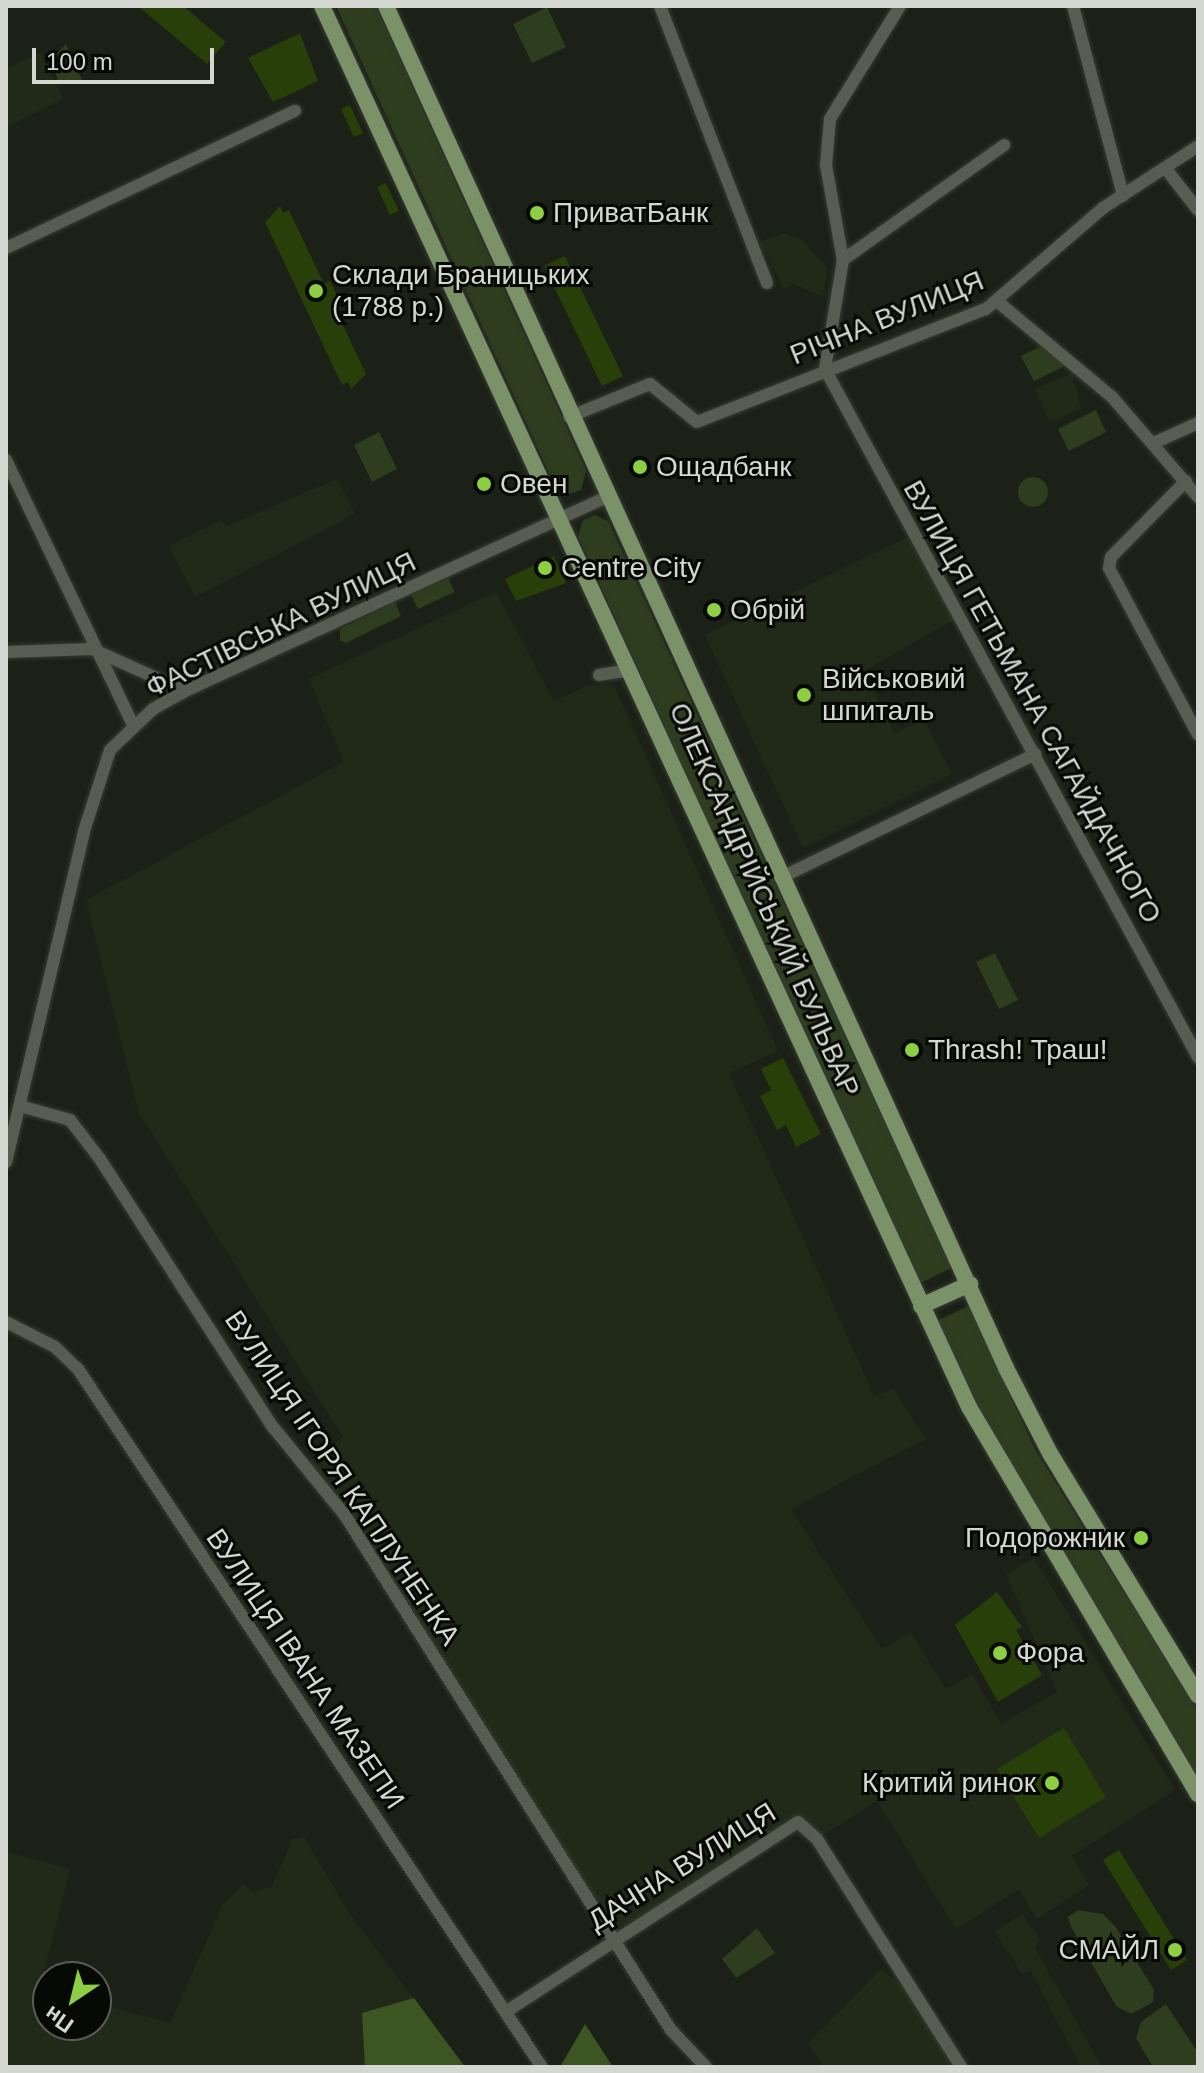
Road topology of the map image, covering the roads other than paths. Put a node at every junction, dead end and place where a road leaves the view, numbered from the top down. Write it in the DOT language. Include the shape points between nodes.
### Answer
graph roads {
  1 [pos="322,6"];
  2 [pos="386,6"];
  3 [pos="660,6"];
  4 [pos="900,6"];
  5 [pos="1073,6"];
  6 [pos="295,111"];
  7 [pos="1004,145"];
  8 [pos="1198,146"];
  9 [pos="1166,169"];
  10 [pos="1123,195"];
  11 [pos="1198,210"];
  12 [pos="6,248"];
  13 [pos="843,260"];
  14 [pos="767,283"];
  15 [pos="998,302"];
  16 [pos="825,369"];
  17 [pos="569,417"];
  18 [pos="1198,423"];
  19 [pos="1156,442"];
  20 [pos="6,460"];
  21 [pos="10,480"];
  22 [pos="1186,481"];
  23 [pos="606,497"];
  24 [pos="1198,497"];
  25 [pos="561,519"];
  26 [pos="92,649"];
  27 [pos="6,652"];
  28 [pos="630,670"];
  29 [pos="599,675"];
  30 [pos="185,691"];
  31 [pos="134,727"];
  32 [pos="1198,735"];
  33 [pos="1035,754"];
  34 [pos="780,878"];
  35 [pos="1198,1057"];
  36 [pos="20,1106"];
  37 [pos="6,1162"];
  38 [pos="970,1284"];
  39 [pos="921,1306"];
  40 [pos="6,1322"];
  41 [pos="1198,1696"];
  42 [pos="1198,1794"];
  43 [pos="611,1940"];
  44 [pos="507,2011"];
  45 [pos="542,2067"];
  46 [pos="706,2067"];
  47 [pos="961,2067"];
  1 -- 25 [label="main road, ОЛЕКСАНДРІЙСЬКИЙ БУЛЬВАР"];
  2 -- 17 [label="main road, ОЛЕКСАНДРІЙСЬКИЙ БУЛЬВАР"];
  3 -- 14 [label="street"];
  4 -- 13 [label="street" via="830,119 826,165"];
  5 -- 10 [label="street"];
  6 -- 12 [label="street"];
  7 -- 13 [label="street"];
  8 -- 9 [label="street, РІЧНА ВУЛИЦЯ"];
  9 -- 10 [label="street, РІЧНА ВУЛИЦЯ"];
  9 -- 11 [label="street"];
  10 -- 15 [label="street, РІЧНА ВУЛИЦЯ" via="1070,234"];
  13 -- 16 [label="street"];
  15 -- 16 [label="street, РІЧНА ВУЛИЦЯ"];
  15 -- 19 [label="street"];
  16 -- 17 [label="street, РІЧНА ВУЛИЦЯ" via="697,422 650,384"];
  16 -- 33 [label="street, ВУЛИЦЯ ГЕТЬМАНА САГАЙДАЧНОГО"];
  17 -- 23 [label="main road, ОЛЕКСАНДРІЙСЬКИЙ БУЛЬВАР"];
  18 -- 19 [label="street"];
  19 -- 22 [label="street"];
  20 -- 21 [label="street"];
  21 -- 26 [label="street"];
  22 -- 24 [label="street"];
  22 -- 32 [label="street" via="1111,557 1109,568"];
  23 -- 25 [label="street, ФАСТІВСЬКА ВУЛИЦЯ"];
  23 -- 34 [label="main road, ОЛЕКСАНДРІЙСЬКИЙ БУЛЬВАР"];
  25 -- 28 [label="main road, ОЛЕКСАНДРІЙСЬКИЙ БУЛЬВАР"];
  25 -- 30 [label="street, ФАСТІВСЬКА ВУЛИЦЯ"];
  26 -- 27 [label="street"];
  26 -- 30 [label="street"];
  26 -- 31 [label="street"];
  28 -- 29 [label="street"];
  28 -- 39 [label="main road, ОЛЕКСАНДРІЙСЬКИЙ БУЛЬВАР"];
  30 -- 31 [label="street, ФАСТІВСЬКА ВУЛИЦЯ"];
  31 -- 36 [label="street, ФАСТІВСЬКА ВУЛИЦЯ" via="110,750 98,784"];
  33 -- 34 [label="street"];
  33 -- 35 [label="street, ВУЛИЦЯ ГЕТЬМАНА САГАЙДАЧНОГО"];
  34 -- 38 [label="main road, ОЛЕКСАНДРІЙСЬКИЙ БУЛЬВАР"];
  36 -- 37 [label="street, ФАСТІВСЬКА ВУЛИЦЯ"];
  36 -- 43 [label="street, ВУЛИЦЯ ІГОРЯ КАПЛУНЕНКА" via="70,1120 100,1159 273,1427 344,1514"];
  38 -- 39 [label="main road"];
  38 -- 41 [label="main road, ОЛЕКСАНДРІЙСЬКИЙ БУЛЬВАР" via="1051,1455"];
  39 -- 42 [label="main road, ОЛЕКСАНДРІЙСЬКИЙ БУЛЬВАР" via="993,1455"];
  40 -- 44 [label="street, ВУЛИЦЯ ІВАНА МАЗЕПИ" via="55,1347 78,1369"];
  43 -- 44 [label="street, ДАЧНА ВУЛИЦЯ"];
  43 -- 46 [label="street, ВУЛИЦЯ ІГОРЯ КАПЛУНЕНКА" via="671,2030"];
  43 -- 47 [label="street, ДАЧНА ВУЛИЦЯ" via="798,1822 817,1839"];
  44 -- 45 [label="street, ВУЛИЦЯ ІВАНА МАЗЕПИ"];
}
